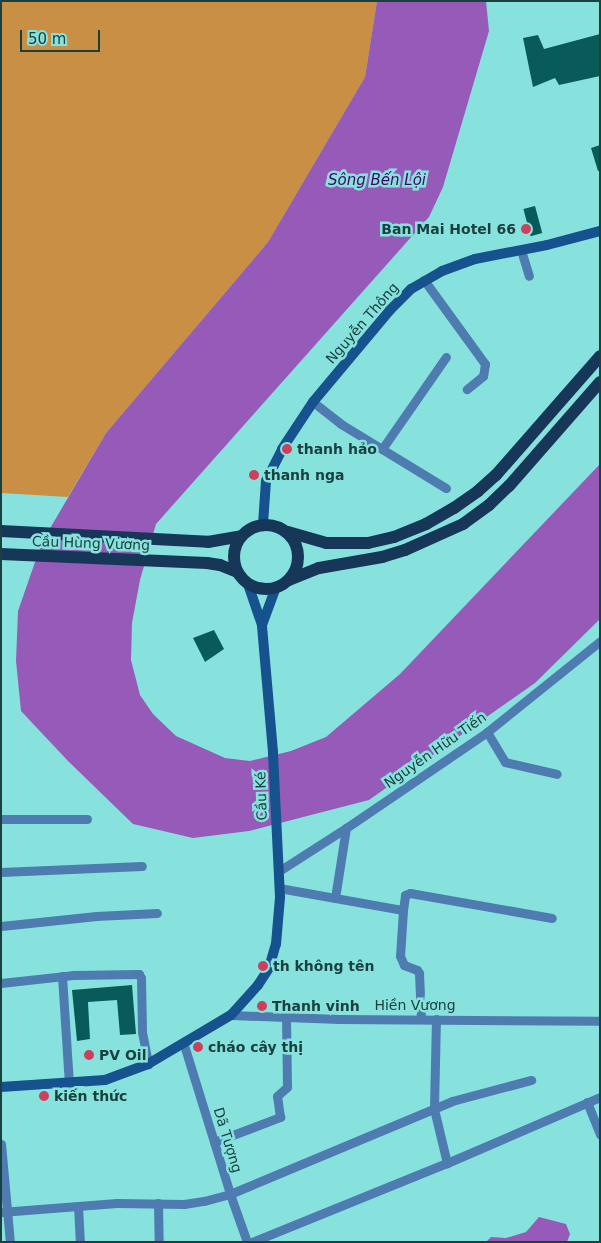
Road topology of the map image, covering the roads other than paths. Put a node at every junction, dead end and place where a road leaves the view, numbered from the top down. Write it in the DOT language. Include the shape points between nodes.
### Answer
graph roads {
  1 [pos="600,231"];
  2 [pos="521,250"];
  3 [pos="529,276"];
  4 [pos="424,280"];
  5 [pos="600,356"];
  6 [pos="446,357"];
  7 [pos="600,382"];
  8 [pos="467,389"];
  9 [pos="313,402"];
  10 [pos="382,450"];
  11 [pos="446,488"];
  12 [pos="263,524"];
  13 [pos="1,532"];
  14 [pos="288,532"];
  15 [pos="241,536"];
  16 [pos="1,554"];
  17 [pos="237,572"];
  18 [pos="288,580"];
  19 [pos="248,584"];
  20 [pos="276,587"];
  21 [pos="262,624"];
  22 [pos="600,641"];
  23 [pos="487,732"];
  24 [pos="557,774"];
  25 [pos="1,819"];
  26 [pos="87,819"];
  27 [pos="346,828"];
  28 [pos="142,866"];
  29 [pos="279,871"];
  30 [pos="1,872"];
  31 [pos="279,888"];
  32 [pos="335,898"];
  33 [pos="404,910"];
  34 [pos="157,913"];
  35 [pos="552,918"];
  36 [pos="1,926"];
  37 [pos="62,976"];
  38 [pos="1,983"];
  39 [pos="231,1015"];
  40 [pos="286,1018"];
  41 [pos="436,1018"];
  42 [pos="421,1019"];
  43 [pos="600,1021"];
  44 [pos="184,1045"];
  45 [pos="148,1064"];
  46 [pos="531,1080"];
  47 [pos="69,1084"];
  48 [pos="1,1087"];
  49 [pos="600,1097"];
  50 [pos="587,1102"];
  51 [pos="434,1109"];
  52 [pos="600,1135"];
  53 [pos="214,1142"];
  54 [pos="1,1144"];
  55 [pos="2,1156"];
  56 [pos="447,1163"];
  57 [pos="230,1194"];
  58 [pos="158,1203"];
  59 [pos="78,1206"];
  60 [pos="4,1212"];
  61 [pos="10,1242"];
  62 [pos="80,1242"];
  63 [pos="159,1242"];
  64 [pos="248,1242"];
  65 [pos="252,1242"];
  1 -- 2 [label="main road, Nguyễn Thông"];
  2 -- 3 [label="street"];
  2 -- 4 [label="main road, Nguyễn Thông" via="475,259"];
  4 -- 8 [label="street" via="485,364 484,376"];
  4 -- 9 [label="main road, Nguyễn Thông" via="390,310"];
  5 -- 14 [label="main road" via="496,475 454,508 394,537 368,543 326,543"];
  6 -- 10 [label="street"];
  7 -- 18 [label="main road" via="509,486 463,524 382,558 319,568"];
  9 -- 10 [label="street"];
  9 -- 12 [label="main road, Nguyễn Thông" via="272,466 263,498"];
  10 -- 11 [label="street"];
  12 -- 14 [label="main road"];
  12 -- 15 [label="main road" via="254,526"];
  13 -- 15 [label="main road, Cầu Hùng Vương" via="208,542"];
  14 -- 18 [label="main road" via="297,547 298,556 294,573"];
  15 -- 17 [label="main road" via="233,553"];
  16 -- 17 [label="main road, Cầu Hùng Vương" via="220,565"];
  17 -- 19 [label="main road"];
  18 -- 20 [label="main road"];
  19 -- 20 [label="main road" via="262,589"];
  19 -- 21 [label="main road"];
  20 -- 21 [label="main road"];
  21 -- 29 [label="main road, Cầu Ké"];
  22 -- 23 [label="street, Nguyễn Hữu Tiến"];
  23 -- 24 [label="street" via="505,762"];
  23 -- 27 [label="street, Nguyễn Hữu Tiến"];
  25 -- 26 [label="street"];
  27 -- 29 [label="street, Nguyễn Hữu Tiến"];
  27 -- 32 [label="street"];
  28 -- 30 [label="street"];
  29 -- 31 [label="main road, Cầu Ké"];
  31 -- 32 [label="street"];
  31 -- 39 [label="main road, Cầu Ké" via="275,953 258,985"];
  32 -- 33 [label="street"];
  33 -- 35 [label="street" via="405,895 410,893"];
  33 -- 42 [label="street" via="400,956 404,965 420,974"];
  34 -- 36 [label="street"];
  37 -- 38 [label="street"];
  37 -- 45 [label="street" via="139,974 142,1032"];
  37 -- 47 [label="street"];
  39 -- 40 [label="street, Hiền Vương"];
  39 -- 44 [label="main road, Cầu Ké"];
  40 -- 42 [label="street, Hiền Vương"];
  40 -- 53 [label="street" via="287,1087 277,1096 280,1117"];
  41 -- 42 [label="street, Hiền Vương"];
  41 -- 43 [label="street, Hiền Vương"];
  41 -- 51 [label="street"];
  44 -- 45 [label="main road, Cầu Ké"];
  44 -- 53 [label="street, Dã Tượng"];
  45 -- 47 [label="main road, Cầu Ké" via="114,1078"];
  46 -- 51 [label="street" via="472,1095"];
  47 -- 48 [label="main road, Cầu Ké"];
  49 -- 50 [label="street"];
  50 -- 52 [label="street"];
  50 -- 56 [label="street"];
  51 -- 56 [label="street"];
  51 -- 57 [label="street"];
  53 -- 57 [label="street, Dã Tượng"];
  54 -- 55 [label="street"];
  55 -- 60 [label="street"];
  56 -- 65 [label="street"];
  57 -- 58 [label="street" via="184,1204"];
  57 -- 64 [label="street, Dã Tượng"];
  58 -- 59 [label="street"];
  58 -- 63 [label="street"];
  59 -- 60 [label="street"];
  59 -- 62 [label="street"];
  60 -- 61 [label="street"];
}
